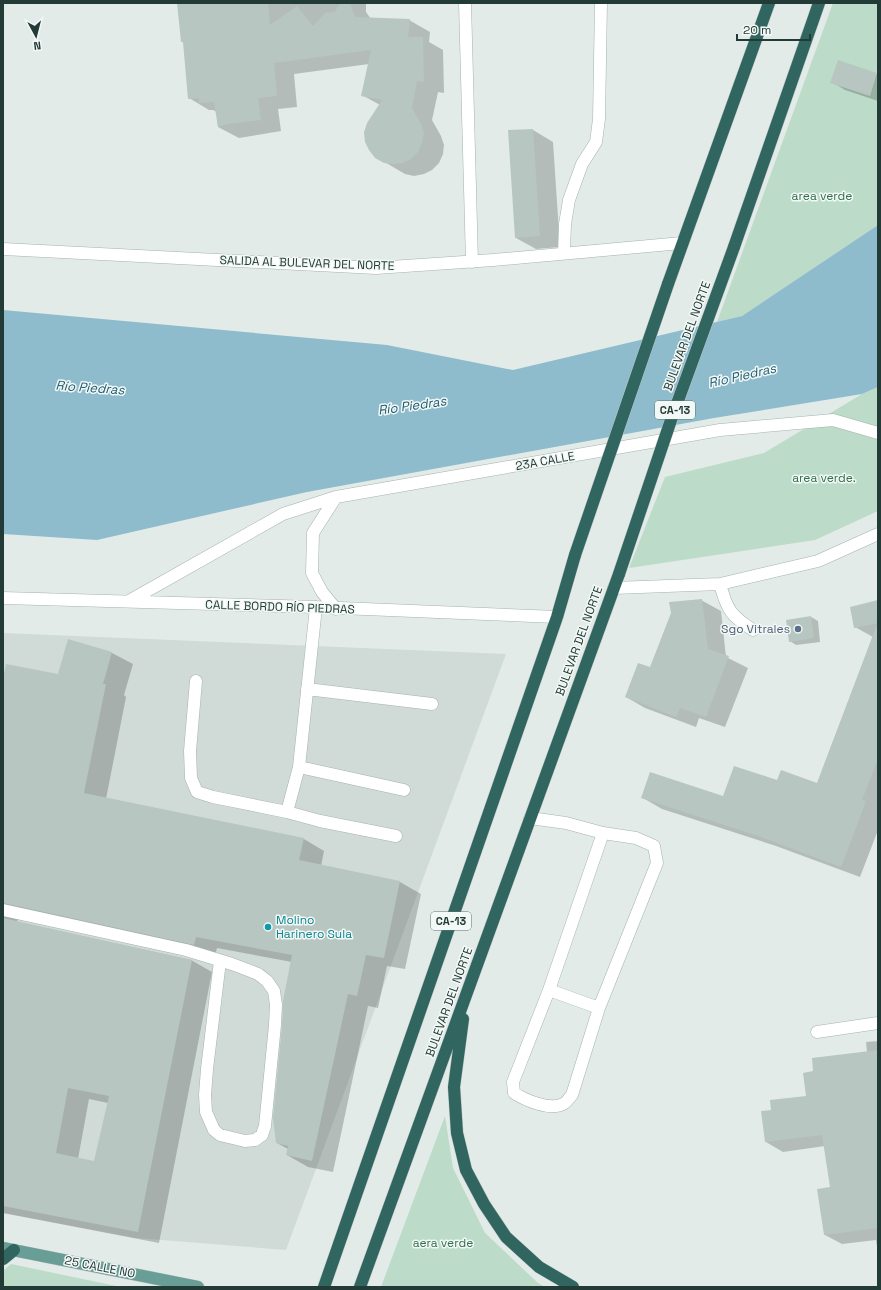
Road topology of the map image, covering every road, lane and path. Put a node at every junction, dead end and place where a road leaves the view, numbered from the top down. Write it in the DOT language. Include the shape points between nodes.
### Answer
graph roads {
  1 [pos="465,3"];
  2 [pos="601,3"];
  3 [pos="769,3"];
  4 [pos="819,3"];
  5 [pos="682,243"];
  6 [pos="3,249"];
  7 [pos="564,253"];
  8 [pos="472,262"];
  9 [pos="878,433"];
  10 [pos="336,497"];
  11 [pos="878,534"];
  12 [pos="720,584"];
  13 [pos="614,588"];
  14 [pos="3,598"];
  15 [pos="128,602"];
  16 [pos="316,607"];
  17 [pos="336,609"];
  18 [pos="557,617"];
  19 [pos="753,630"];
  20 [pos="196,681"];
  21 [pos="307,689"];
  22 [pos="432,704"];
  23 [pos="299,767"];
  24 [pos="404,790"];
  25 [pos="287,812"];
  26 [pos="530,818"];
  27 [pos="603,833"];
  28 [pos="396,836"];
  29 [pos="3,910"];
  30 [pos="220,960"];
  31 [pos="549,990"];
  32 [pos="466,996"];
  33 [pos="599,1008"];
  34 [pos="878,1023"];
  35 [pos="817,1032"];
  36 [pos="8,1249"];
  37 [pos="3,1259"];
  38 [pos="198,1287"];
  39 [pos="324,1287"];
  40 [pos="360,1287"];
  41 [pos="573,1287"];
  1 -- 8 [label="street"];
  2 -- 7 [label="street" via="599,119 596,142 582,164 569,200"];
  3 -- 5 [label="highway, BULEVAR DEL NORTE / CA-13"];
  4 -- 13 [label="highway, BULEVAR DEL NORTE / CA-13, bridge"];
  5 -- 7 [label="street, SALIDA AL BULEVAR DEL NORTE"];
  5 -- 18 [label="highway, BULEVAR DEL NORTE / CA-13, bridge" via="575,555"];
  6 -- 8 [label="street, SALIDA AL BULEVAR DEL NORTE" via="376,268"];
  7 -- 8 [label="street, SALIDA AL BULEVAR DEL NORTE"];
  9 -- 10 [label="street, 23A CALLE" via="834,420 720,430"];
  10 -- 15 [label="street, 23A CALLE" via="283,514"];
  10 -- 17 [label="street" via="313,533 312,573 322,592"];
  11 -- 12 [label="street" via="818,561"];
  12 -- 13 [label="street"];
  12 -- 19 [label="street" via="729,610 737,620"];
  13 -- 26 [label="highway, BULEVAR DEL NORTE / CA-13"];
  14 -- 15 [label="street, CALLE BORDO RÍO PIEDRAS"];
  15 -- 16 [label="street, CALLE BORDO RÍO PIEDRAS"];
  16 -- 17 [label="street, CALLE BORDO RÍO PIEDRAS"];
  16 -- 21 [label="street"];
  17 -- 18 [label="street, CALLE BORDO RÍO PIEDRAS"];
  18 -- 39 [label="highway, BULEVAR DEL NORTE / CA-13"];
  20 -- 25 [label="street" via="190,751 191,778 197,792 213,798"];
  21 -- 22 [label="street"];
  21 -- 23 [label="street"];
  23 -- 24 [label="street"];
  23 -- 25 [label="street"];
  25 -- 28 [label="street"];
  26 -- 27 [label="street" via="566,823"];
  26 -- 32 [label="highway, BULEVAR DEL NORTE / CA-13"];
  27 -- 31 [label="street"];
  27 -- 33 [label="street" via="636,838 654,846 657,863"];
  29 -- 30 [label="street" via="186,950"];
  30 -- 30 [label="street" via="207,1069 206,1112 214,1130 220,1135 245,1141 255,1140 262,1136 265,1126 275,1025 274,991 258,974"];
  31 -- 33 [label="street"];
  31 -- 33 [label="street" via="513,1082 514,1093 522,1099 552,1107 563,1104 572,1095"];
  32 -- 40 [label="highway, BULEVAR DEL NORTE / CA-13"];
  32 -- 41 [label="highway" via="454,1087 457,1133 466,1170 506,1237 539,1267"];
  34 -- 35 [label="street"];
  36 -- 37 [label="highway"];
  36 -- 38 [label="main road, 25 CALLE NO"];
}
